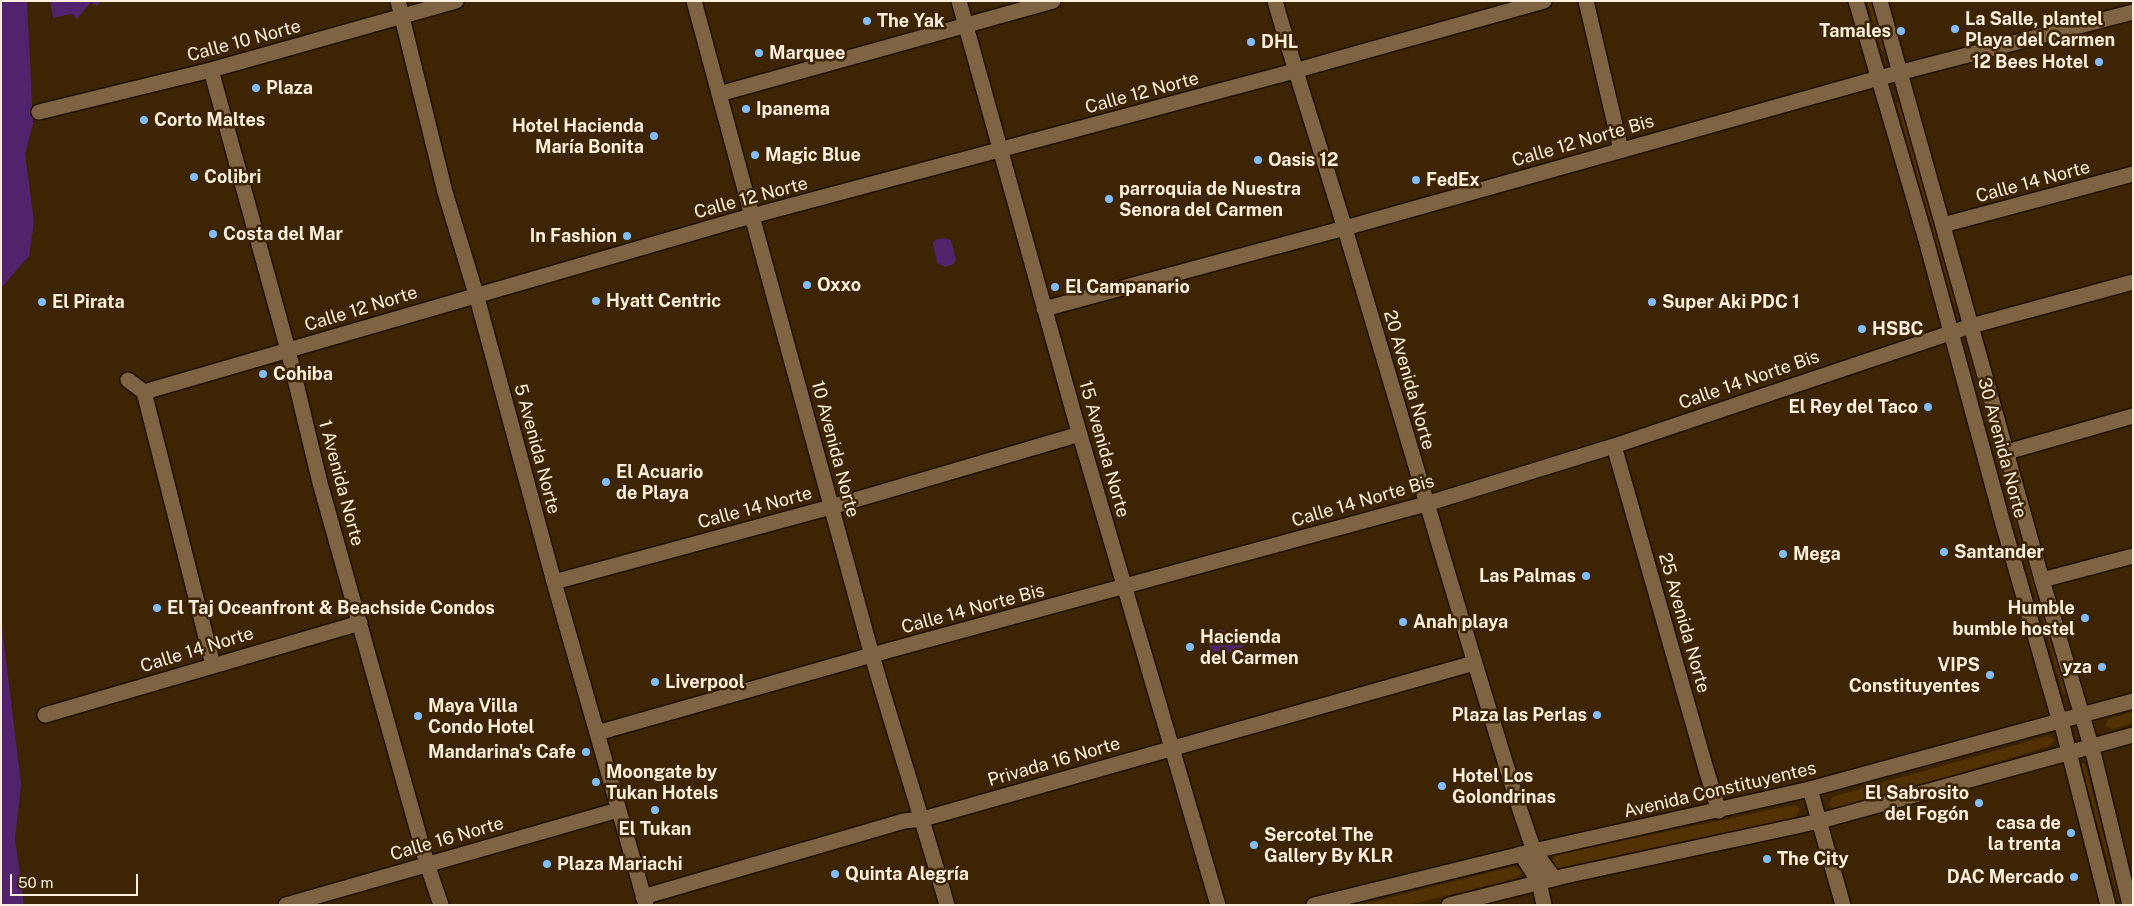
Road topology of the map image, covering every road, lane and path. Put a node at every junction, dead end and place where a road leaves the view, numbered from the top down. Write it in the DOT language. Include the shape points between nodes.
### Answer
graph roads {
  1 [pos="398,1"];
  2 [pos="456,1"];
  3 [pos="694,1"];
  4 [pos="959,1"];
  5 [pos="1054,1"];
  6 [pos="1276,1"];
  7 [pos="1544,1"];
  8 [pos="1586,1"];
  9 [pos="1856,1"];
  10 [pos="1880,1"];
  11 [pos="2133,12"];
  12 [pos="403,17"];
  13 [pos="966,24"];
  14 [pos="211,70"];
  15 [pos="1295,71"];
  16 [pos="1900,73"];
  17 [pos="1879,78"];
  18 [pos="719,94"];
  19 [pos="39,112"];
  20 [pos="999,150"];
  21 [pos="1621,150"];
  22 [pos="2133,174"];
  23 [pos="753,216"];
  24 [pos="1943,225"];
  25 [pos="1345,228"];
  26 [pos="2133,282"];
  27 [pos="476,294"];
  28 [pos="1044,309"];
  29 [pos="1971,326"];
  30 [pos="1952,334"];
  31 [pos="288,350"];
  32 [pos="128,380"];
  33 [pos="144,392"];
  34 [pos="2133,416"];
  35 [pos="1080,434"];
  36 [pos="1614,446"];
  37 [pos="2007,452"];
  38 [pos="1426,504"];
  39 [pos="831,507"];
  40 [pos="2133,556"];
  41 [pos="2042,580"];
  42 [pos="554,582"];
  43 [pos="1126,587"];
  44 [pos="360,623"];
  45 [pos="872,656"];
  46 [pos="1474,663"];
  47 [pos="213,665"];
  48 [pos="2133,701"];
  49 [pos="2082,715"];
  50 [pos="44,716"];
  51 [pos="2061,721"];
  52 [pos="597,733"];
  53 [pos="2133,735"];
  54 [pos="2091,746"];
  55 [pos="1172,748"];
  56 [pos="2069,752"];
  57 [pos="1810,789"];
  58 [pos="618,810"];
  59 [pos="1720,811"];
  60 [pos="923,819"];
  61 [pos="1820,821"];
  62 [pos="1528,852"];
  63 [pos="427,864"];
  64 [pos="1554,878"];
  65 [pos="1539,882"];
  66 [pos="645,901"];
  67 [pos="2131,904"];
  68 [pos="286,905"];
  69 [pos="441,905"];
  70 [pos="947,905"];
  71 [pos="1218,905"];
  72 [pos="1314,905"];
  73 [pos="1449,905"];
  74 [pos="1544,905"];
  75 [pos="1843,905"];
  76 [pos="2108,905"];
  1 -- 12 [label="street, 5 Avenida Norte"];
  2 -- 12 [label="street, Calle 10 Norte"];
  3 -- 18 [label="street, 10 Avenida Norte"];
  4 -- 13 [label="street, 15 Avenida Norte"];
  5 -- 13 [label="street"];
  6 -- 15 [label="street, 20 Avenida Norte"];
  7 -- 15 [label="street, Calle 12 Norte"];
  8 -- 21 [label="street"];
  9 -- 17 [label="street, 30 Avenida Norte"];
  10 -- 16 [label="street, 30 Avenida Norte"];
  11 -- 16 [label="street, Calle 12 Norte Bis"];
  12 -- 14 [label="street, Calle 10 Norte"];
  12 -- 27 [label="street, 5 Avenida Norte" via="444,192"];
  13 -- 18 [label="street"];
  13 -- 20 [label="street, 15 Avenida Norte"];
  14 -- 19 [label="street, Calle 10 Norte"];
  14 -- 31 [label="street, 1 Avenida Norte"];
  15 -- 20 [label="street, Calle 12 Norte"];
  15 -- 25 [label="street, 20 Avenida Norte"];
  16 -- 17 [label="street, Calle 12 Norte Bis"];
  16 -- 24 [label="street, 30 Avenida Norte"];
  17 -- 21 [label="street, Calle 12 Norte Bis"];
  17 -- 30 [label="street, 30 Avenida Norte"];
  18 -- 23 [label="street, 10 Avenida Norte"];
  20 -- 23 [label="street, Calle 12 Norte"];
  20 -- 28 [label="street, 15 Avenida Norte"];
  21 -- 25 [label="street, Calle 12 Norte Bis"];
  22 -- 24 [label="street, Calle 14 Norte"];
  23 -- 27 [label="street, Calle 12 Norte"];
  23 -- 39 [label="street, 10 Avenida Norte"];
  24 -- 29 [label="street, 30 Avenida Norte"];
  25 -- 28 [label="street, Calle 12 Norte Bis"];
  25 -- 38 [label="street, 20 Avenida Norte"];
  26 -- 29 [label="street, Calle 14 Norte Bis"];
  27 -- 31 [label="street, Calle 12 Norte"];
  27 -- 42 [label="street, 5 Avenida Norte"];
  28 -- 35 [label="street, 15 Avenida Norte"];
  29 -- 30 [label="street, Calle 14 Norte Bis"];
  29 -- 37 [label="street, 30 Avenida Norte"];
  30 -- 36 [label="street, Calle 14 Norte Bis"];
  30 -- 51 [label="street, 30 Avenida Norte" via="2005,534"];
  31 -- 33 [label="street, Calle 12 Norte"];
  31 -- 44 [label="street, 1 Avenida Norte" via="320,483"];
  32 -- 33 [label="street"];
  33 -- 47 [label="street"];
  34 -- 37 [label="street"];
  35 -- 39 [label="street, Calle 14 Norte"];
  35 -- 43 [label="street, 15 Avenida Norte"];
  36 -- 38 [label="street, Calle 14 Norte Bis"];
  36 -- 59 [label="street, 25 Avenida Norte"];
  37 -- 41 [label="street, 30 Avenida Norte"];
  38 -- 43 [label="street, Calle 14 Norte Bis"];
  38 -- 46 [label="street, 20 Avenida Norte"];
  39 -- 42 [label="street, Calle 14 Norte"];
  39 -- 45 [label="street, 10 Avenida Norte"];
  40 -- 41 [label="street"];
  41 -- 49 [label="street, 30 Avenida Norte"];
  42 -- 52 [label="street, 5 Avenida Norte"];
  43 -- 45 [label="street, Calle 14 Norte Bis"];
  43 -- 55 [label="street, 15 Avenida Norte"];
  44 -- 47 [label="street, Calle 14 Norte"];
  44 -- 63 [label="street, 1 Avenida Norte"];
  45 -- 52 [label="street, Calle 14 Norte Bis"];
  45 -- 60 [label="street, 10 Avenida Norte"];
  46 -- 55 [label="street, Privada 16 Norte"];
  46 -- 62 [label="street, 20 Avenida Norte"];
  47 -- 50 [label="street, Calle 14 Norte"];
  48 -- 49 [label="street, Avenida Constituyentes"];
  49 -- 51 [label="street, Avenida Constituyentes"];
  49 -- 54 [label="street, 30 Avenida Norte"];
  51 -- 56 [label="street, 30 Avenida Norte"];
  51 -- 57 [label="street, Avenida Constituyentes"];
  52 -- 58 [label="street, 5 Avenida Norte"];
  53 -- 54 [label="street"];
  54 -- 56 [label="street"];
  54 -- 67 [label="street, 30 Avenida Norte"];
  55 -- 60 [label="street, Privada 16 Norte"];
  55 -- 71 [label="street, 15 Avenida Norte"];
  56 -- 61 [label="street"];
  56 -- 76 [label="street, 30 Avenida Norte"];
  57 -- 59 [label="street, Avenida Constituyentes"];
  57 -- 61 [label="street"];
  58 -- 63 [label="street, Calle 16 Norte"];
  58 -- 66 [label="street, 5 Avenida Norte"];
  59 -- 62 [label="street, Avenida Constituyentes"];
  60 -- 66 [label="street, Privada 16 Norte" via="904,821"];
  60 -- 70 [label="street, 10 Avenida Norte"];
  61 -- 64 [label="street"];
  61 -- 75 [label="street"];
  62 -- 64 [label="street, 20 Avenida Norte"];
  62 -- 65 [label="street, 20 Avenida Norte"];
  62 -- 72 [label="street, Avenida Constituyentes"];
  63 -- 68 [label="street, Calle 16 Norte"];
  63 -- 69 [label="street, 1 Avenida Norte"];
  64 -- 65 [label="street"];
  65 -- 73 [label="street"];
  65 -- 74 [label="street, 20 Avenida Norte"];
}
